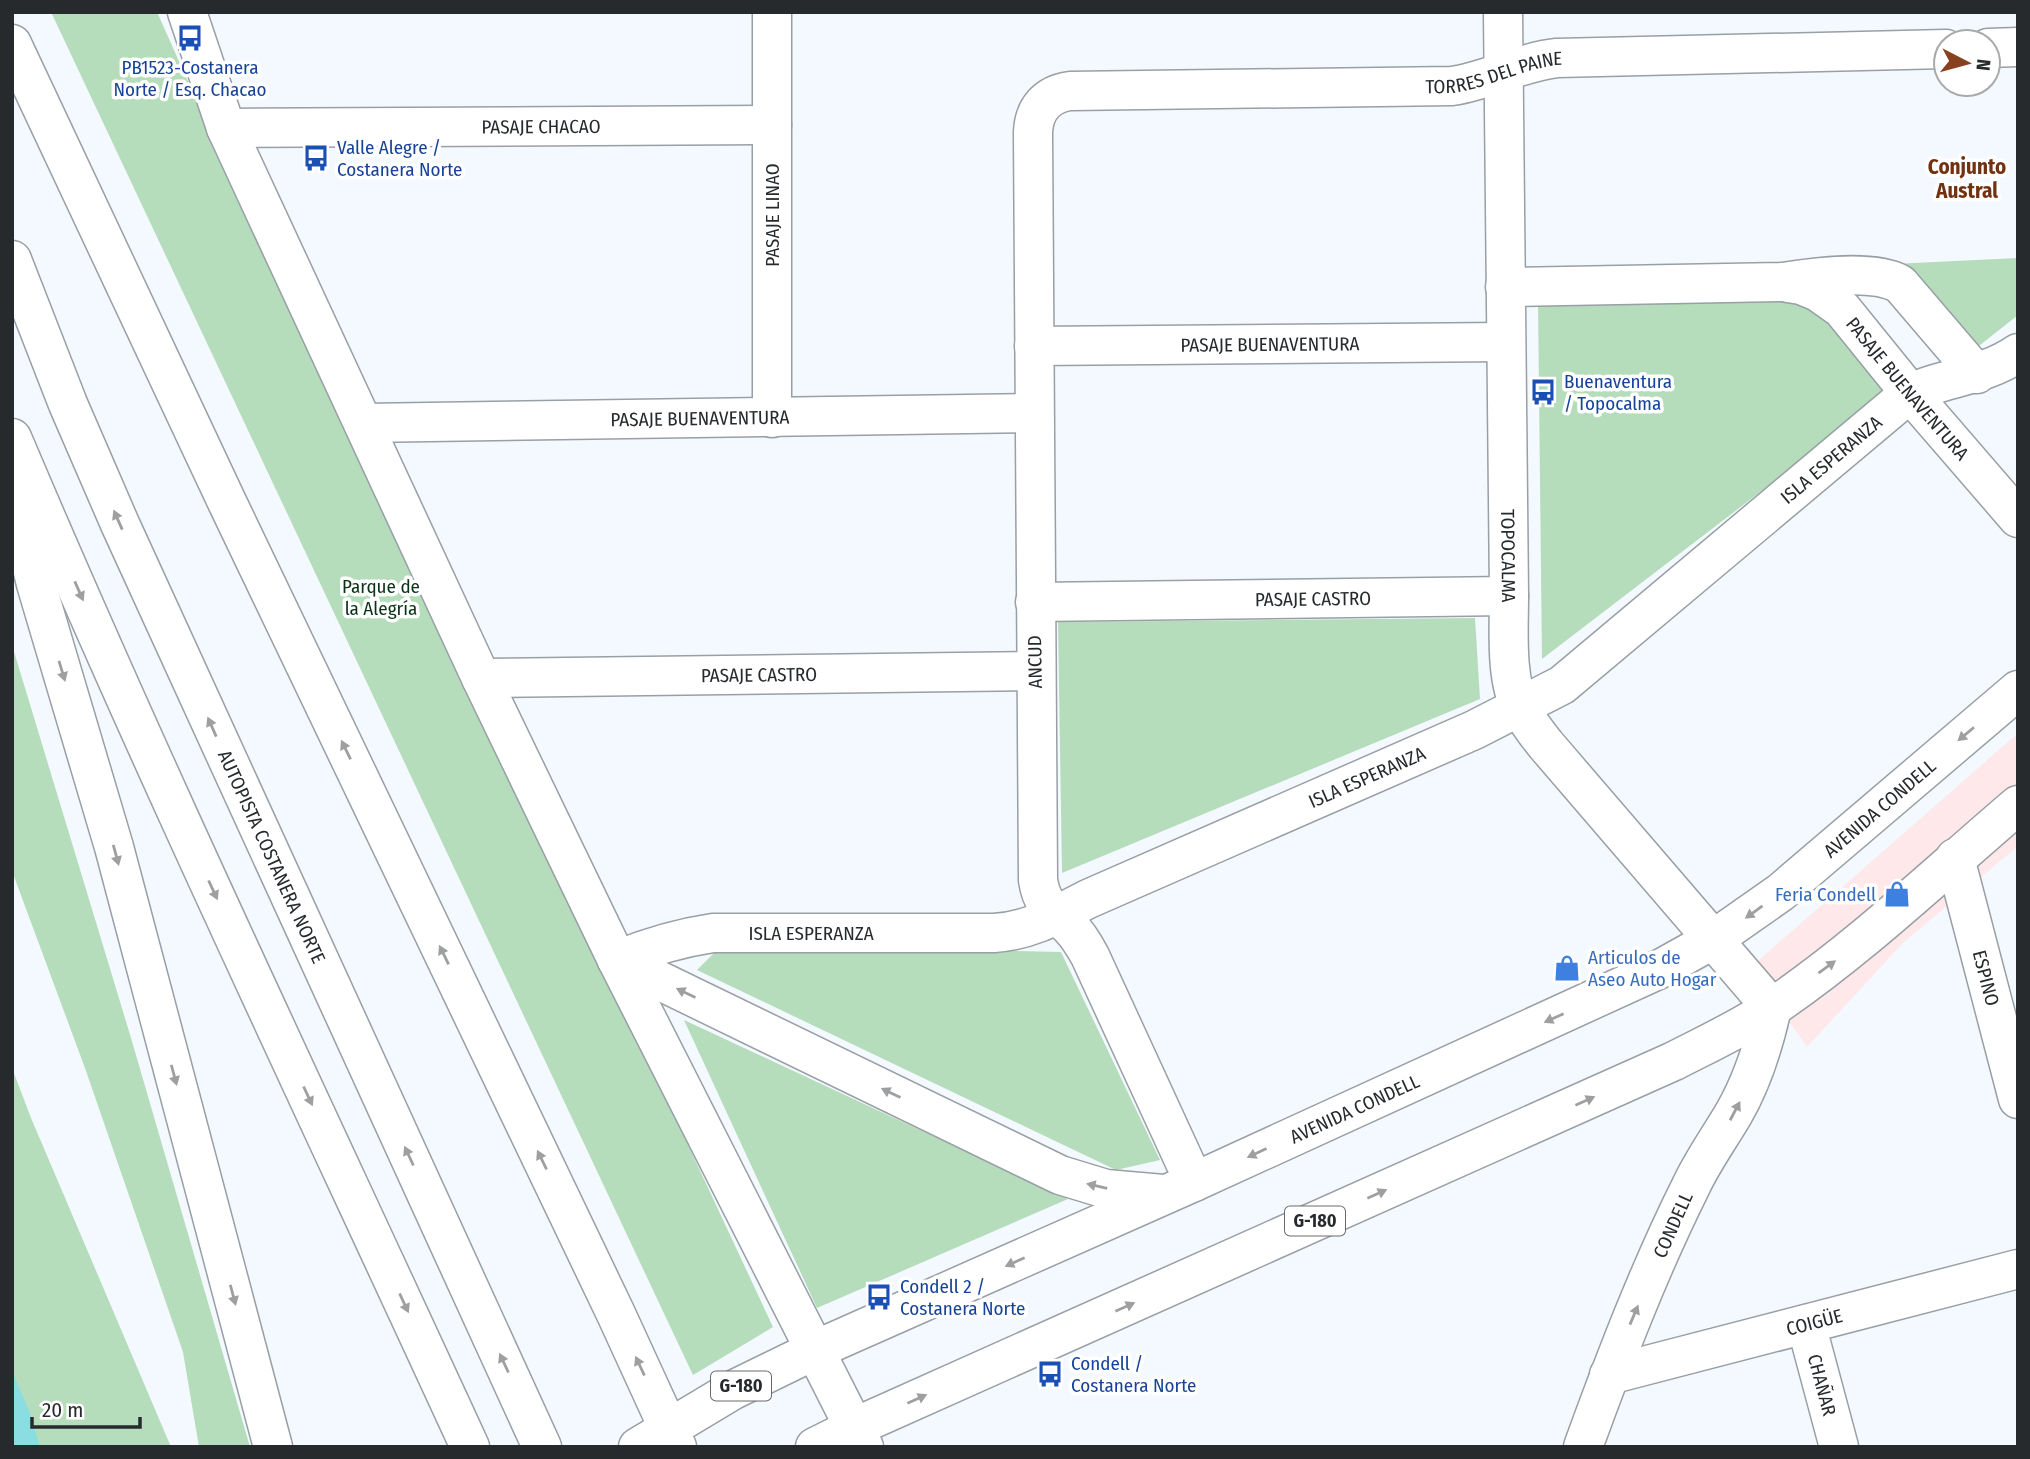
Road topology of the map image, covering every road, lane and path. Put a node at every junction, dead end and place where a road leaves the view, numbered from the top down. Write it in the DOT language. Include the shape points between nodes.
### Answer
graph roads {
  1 [pos="187,12"];
  2 [pos="772,12"];
  3 [pos="1503,12"];
  4 [pos="12,44"];
  5 [pos="1932,49"];
  6 [pos="1503,71"];
  7 [pos="1043,104"];
  8 [pos="772,125"];
  9 [pos="226,128"];
  10 [pos="12,260"];
  11 [pos="1783,282"];
  12 [pos="1505,287"];
  13 [pos="1505,342"];
  14 [pos="1034,346"];
  15 [pos="2018,354"];
  16 [pos="1977,373"];
  17 [pos="1910,393"];
  18 [pos="1034,414"];
  19 [pos="772,418"];
  20 [pos="364,423"];
  21 [pos="12,438"];
  22 [pos="12,487"];
  23 [pos="2018,518"];
  24 [pos="1508,596"];
  25 [pos="1035,601"];
  26 [pos="1035,671"];
  27 [pos="481,678"];
  28 [pos="2018,690"];
  29 [pos="1520,708"];
  30 [pos="2018,805"];
  31 [pos="1955,858"];
  32 [pos="1056,916"];
  33 [pos="1714,939"];
  34 [pos="617,960"];
  35 [pos="1772,1007"];
  36 [pos="2018,1099"];
  37 [pos="1180,1188"];
  38 [pos="2018,1269"];
  39 [pos="1806,1324"];
  40 [pos="815,1350"];
  41 [pos="1609,1375"];
  42 [pos="537,1436"];
  43 [pos="859,1437"];
  44 [pos="662,1440"];
  45 [pos="273,1447"];
  46 [pos="470,1447"];
  47 [pos="815,1447"];
  48 [pos="1583,1447"];
  49 [pos="1839,1447"];
  1 -- 9 [label="main road"];
  2 -- 8 [label="main road, PASAJE LINAO"];
  3 -- 6 [label="main road, TOPOCALMA"];
  44 -- 4 [label="main road, one-way" via="534,1143"];
  5 -- 6 [label="main road, TORRES DEL PAINE" via="1557,58"];
  6 -- 7 [label="main road, TORRES DEL PAINE" via="1452,86 1070,91"];
  6 -- 12 [label="main road, TOPOCALMA"];
  7 -- 14 [label="main road, ANCUD" via="1033,132"];
  8 -- 9 [label="main road, PASAJE CHACAO"];
  8 -- 19 [label="main road, PASAJE LINAO"];
  9 -- 20 [label="main road"];
  42 -- 10 [label="main road, AUTOPISTA COSTANERA NORTE, one-way" via="125,536"];
  11 -- 12 [label="main road, PASAJE BUENAVENTURA"];
  11 -- 16 [label="main road, PASAJE BUENAVENTURA" via="1818,277 1890,279 1900,284"];
  11 -- 17 [label="main road, PASAJE BUENAVENTURA" via="1818,292 1842,309"];
  12 -- 13 [label="main road, TOPOCALMA"];
  13 -- 14 [label="main road, PASAJE BUENAVENTURA"];
  13 -- 24 [label="main road, TOPOCALMA"];
  14 -- 18 [label="main road, ANCUD"];
  15 -- 16 [label="main road, ISLA ESPERANZA"];
  16 -- 17 [label="main road, ISLA ESPERANZA"];
  17 -- 23 [label="main road, PASAJE BUENAVENTURA"];
  17 -- 29 [label="main road, ISLA ESPERANZA" via="1576,674"];
  18 -- 19 [label="main road, PASAJE BUENAVENTURA"];
  18 -- 25 [label="main road, ANCUD"];
  19 -- 20 [label="main road, PASAJE BUENAVENTURA"];
  20 -- 27 [label="main road"];
  21 -- 46 [label="main road, one-way" via="184,828"];
  22 -- 45 [label="main road, one-way" via="114,846"];
  24 -- 25 [label="main road, PASAJE CASTRO"];
  24 -- 29 [label="main road, TOPOCALMA" via="1510,653"];
  25 -- 26 [label="main road, ANCUD"];
  26 -- 27 [label="main road, PASAJE CASTRO"];
  26 -- 32 [label="main road, ANCUD" via="1038,880 1044,902"];
  27 -- 34 [label="main road"];
  28 -- 33 [label="main road, AVENIDA CONDELL / G-180, one-way" via="1780,892"];
  29 -- 32 [label="main road, ISLA ESPERANZA"];
  29 -- 33 [label="main road, TOPOCALMA" via="1546,745"];
  30 -- 31 [label="main road, G-180"];
  35 -- 31 [label="main road, G-180, one-way" via="1844,954"];
  31 -- 36 [label="main road, ESPINO"];
  32 -- 34 [label="main road, ISLA ESPERANZA" via="1011,932 713,933 649,947"];
  32 -- 37 [label="main road, ANCUD" via="1081,940 1090,956"];
  33 -- 35 [label="main road, TOPOCALMA"];
  33 -- 37 [label="main road, AVENIDA CONDELL / G-180, one-way" via="1601,997"];
  37 -- 34 [label="main road, one-way" via="1106,1189 1060,1175"];
  34 -- 40 [label="main road"];
  41 -- 35 [label="main road, CONDELL, one-way" via="1692,1184 1747,1086"];
  43 -- 35 [label="main road, G-180, one-way" via="1674,1061"];
  37 -- 40 [label="main road, AVENIDA CONDELL / G-180, one-way"];
  38 -- 39 [label="main road, COIGÜE"];
  39 -- 41 [label="main road, COIGÜE"];
  39 -- 49 [label="main road, CHAÑAR"];
  40 -- 43 [label="main road"];
  40 -- 44 [label="main road, AVENIDA CONDELL / G-180" via="733,1390"];
  41 -- 48 [label="main road, CONDELL"];
  43 -- 47 [label="main road, G-180"];
}
